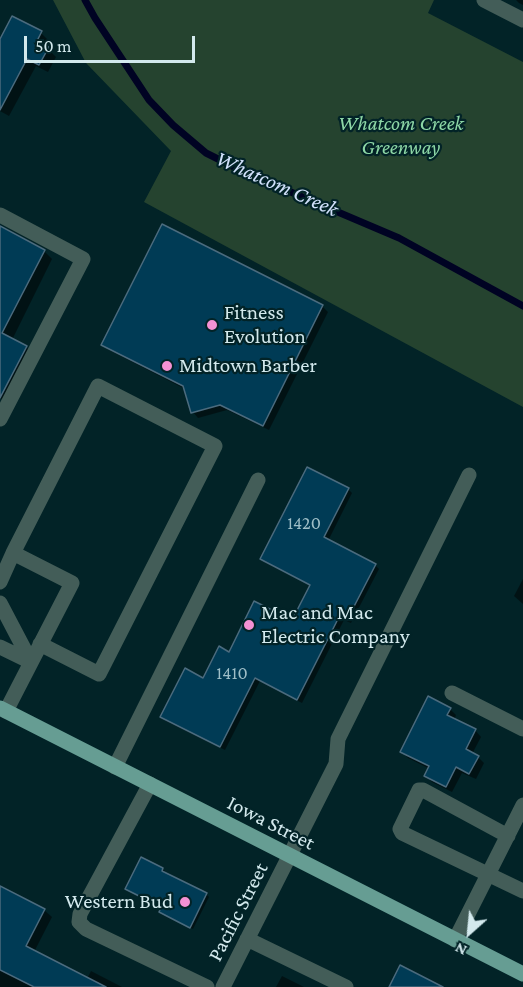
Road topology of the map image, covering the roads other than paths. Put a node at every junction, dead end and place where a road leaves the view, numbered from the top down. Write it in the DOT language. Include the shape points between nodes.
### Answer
graph roads {
  1 [pos="484,0"];
  2 [pos="523,20"];
  3 [pos="0,215"];
  4 [pos="0,419"];
  5 [pos="469,475"];
  6 [pos="258,480"];
  7 [pos="13,553"];
  8 [pos="2,575"];
  9 [pos="0,603"];
  10 [pos="40,644"];
  11 [pos="0,647"];
  12 [pos="31,662"];
  13 [pos="452,693"];
  14 [pos="3,710"];
  15 [pos="523,729"];
  16 [pos="115,767"];
  17 [pos="150,784"];
  18 [pos="523,805"];
  19 [pos="508,836"];
  20 [pos="290,856"];
  21 [pos="489,874"];
  22 [pos="523,891"];
  23 [pos="248,939"];
  24 [pos="455,940"];
  25 [pos="523,974"];
  26 [pos="207,987"];
  27 [pos="223,987"];
  28 [pos="346,987"];
  1 -- 2 [label="street"];
  3 -- 4 [label="street" via="83,259"];
  5 -- 20 [label="street, Pacific Street" via="338,739 336,764"];
  6 -- 16 [label="street"];
  7 -- 8 [label="street"];
  7 -- 10 [label="street" via="72,583"];
  7 -- 10 [label="street" via="98,386 215,446 99,674"];
  9 -- 12 [label="street"];
  10 -- 12 [label="street"];
  11 -- 12 [label="street"];
  12 -- 14 [label="street"];
  13 -- 15 [label="street"];
  14 -- 16 [label="main road, Iowa Street"];
  16 -- 17 [label="main road, Iowa Street"];
  17 -- 20 [label="main road, Iowa Street"];
  17 -- 26 [label="street" via="79,922 86,929"];
  18 -- 19 [label="street"];
  19 -- 21 [label="street"];
  19 -- 21 [label="street" via="423,790 417,793 402,832"];
  20 -- 23 [label="street, Pacific Street"];
  20 -- 24 [label="main road, Iowa Street"];
  21 -- 22 [label="street"];
  21 -- 24 [label="street"];
  23 -- 27 [label="street, Pacific Street"];
  23 -- 28 [label="street"];
  24 -- 25 [label="main road, Iowa Street"];
}
